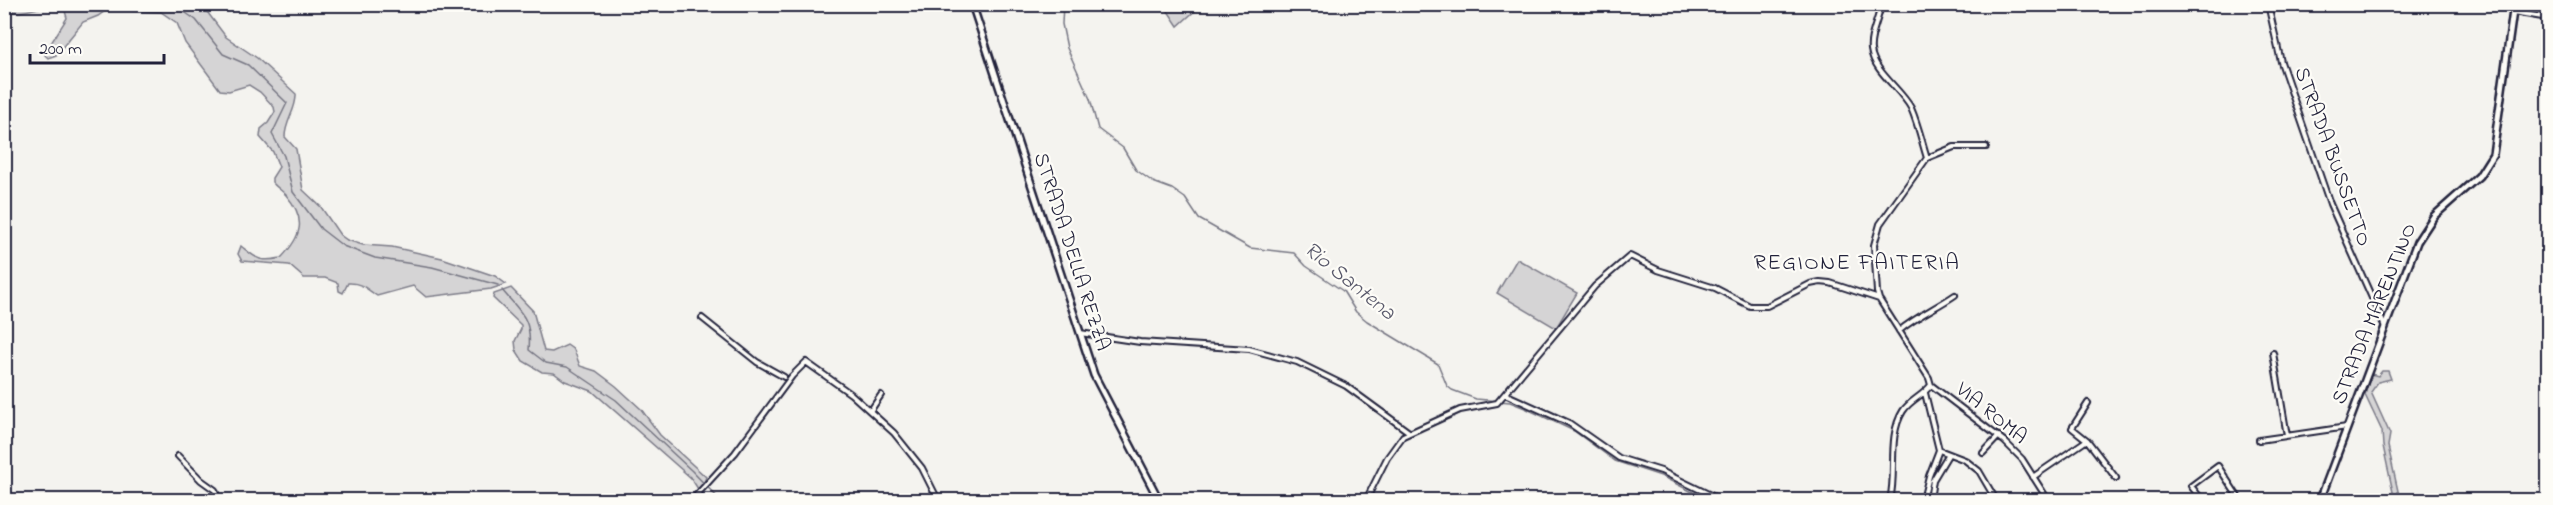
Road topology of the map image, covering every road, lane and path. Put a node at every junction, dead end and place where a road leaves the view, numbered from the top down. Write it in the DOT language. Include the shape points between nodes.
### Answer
graph roads {
  1 [pos="972,4"];
  2 [pos="1881,4"];
  3 [pos="2268,4"];
  4 [pos="2514,4"];
  5 [pos="2513,12"];
  6 [pos="2548,18"];
  7 [pos="1986,147"];
  8 [pos="1927,158"];
  9 [pos="1955,296"];
  10 [pos="1879,299"];
  11 [pos="702,318"];
  12 [pos="2385,328"];
  13 [pos="1899,331"];
  14 [pos="1080,333"];
  15 [pos="2273,353"];
  16 [pos="792,376"];
  17 [pos="784,377"];
  18 [pos="788,382"];
  19 [pos="1931,385"];
  20 [pos="1925,393"];
  21 [pos="881,394"];
  22 [pos="1505,394"];
  23 [pos="2088,404"];
  24 [pos="871,410"];
  25 [pos="2348,427"];
  26 [pos="1409,432"];
  27 [pos="2000,436"];
  28 [pos="2287,436"];
  29 [pos="2087,440"];
  30 [pos="2259,440"];
  31 [pos="1939,450"];
  32 [pos="1983,453"];
  33 [pos="1948,455"];
  34 [pos="178,456"];
  35 [pos="2033,477"];
  36 [pos="2116,478"];
  37 [pos="218,501"];
  38 [pos="692,501"];
  39 [pos="938,501"];
  40 [pos="1159,501"];
  41 [pos="1366,501"];
  42 [pos="1721,501"];
  43 [pos="1890,501"];
  44 [pos="1923,501"];
  45 [pos="1930,501"];
  46 [pos="1996,501"];
  47 [pos="2048,501"];
  48 [pos="2202,501"];
  49 [pos="2240,501"];
  50 [pos="2320,501"];
  1 -- 14 [label="street, STRADA DELLA REZZA"];
  2 -- 8 [label="street" via="1872,54 1911,109"];
  3 -- 12 [label="street, STRADA BUSSETTO" via="2281,62 2330,204"];
  4 -- 5 [label="street"];
  5 -- 6 [label="street"];
  5 -- 12 [label="street, STRADA MARENTINO" via="2491,159 2480,176 2427,224"];
  7 -- 8 [label="street" via="1954,147"];
  8 -- 10 [label="street" via="1876,234 1874,264"];
  9 -- 13 [label="street"];
  10 -- 13 [label="street"];
  10 -- 22 [label="street" via="1820,282 1767,306 1750,306 1715,288 1658,270 1630,256 1595,286"];
  11 -- 17 [label="street" via="758,362"];
  12 -- 25 [label="street, STRADA MARENTINO"];
  13 -- 19 [label="street"];
  14 -- 26 [label="street" via="1140,342 1249,349 1297,362 1346,386"];
  14 -- 40 [label="street, STRADA DELLA REZZA" via="1104,398"];
  15 -- 28 [label="street"];
  16 -- 17 [label="street"];
  16 -- 18 [label="street"];
  16 -- 24 [label="street" via="810,362"];
  17 -- 18 [label="street"];
  18 -- 38 [label="street" via="735,453"];
  19 -- 20 [label="street"];
  19 -- 27 [label="street, VIA ROMA"];
  20 -- 31 [label="street"];
  20 -- 43 [label="street" via="1904,410 1897,425"];
  21 -- 24 [label="street"];
  22 -- 26 [label="street" via="1499,401 1460,410"];
  22 -- 42 [label="street" via="1569,423 1619,458 1661,471"];
  23 -- 29 [label="street" via="2072,428"];
  24 -- 39 [label="street" via="922,468"];
  25 -- 28 [label="street"];
  25 -- 50 [label="street, STRADA MARENTINO"];
  26 -- 41 [label="street" via="1391,452"];
  27 -- 32 [label="street"];
  27 -- 35 [label="street, VIA ROMA"];
  28 -- 30 [label="street"];
  29 -- 35 [label="street"];
  29 -- 36 [label="street"];
  31 -- 33 [label="street"];
  31 -- 44 [label="street"];
  33 -- 45 [label="street" via="1933,480"];
  33 -- 46 [label="street" via="1965,460 1979,471"];
  34 -- 37 [label="street" via="214,490"];
  35 -- 47 [label="street, VIA ROMA"];
  48 -- 49 [label="street" via="2191,486 2218,466"];
}
